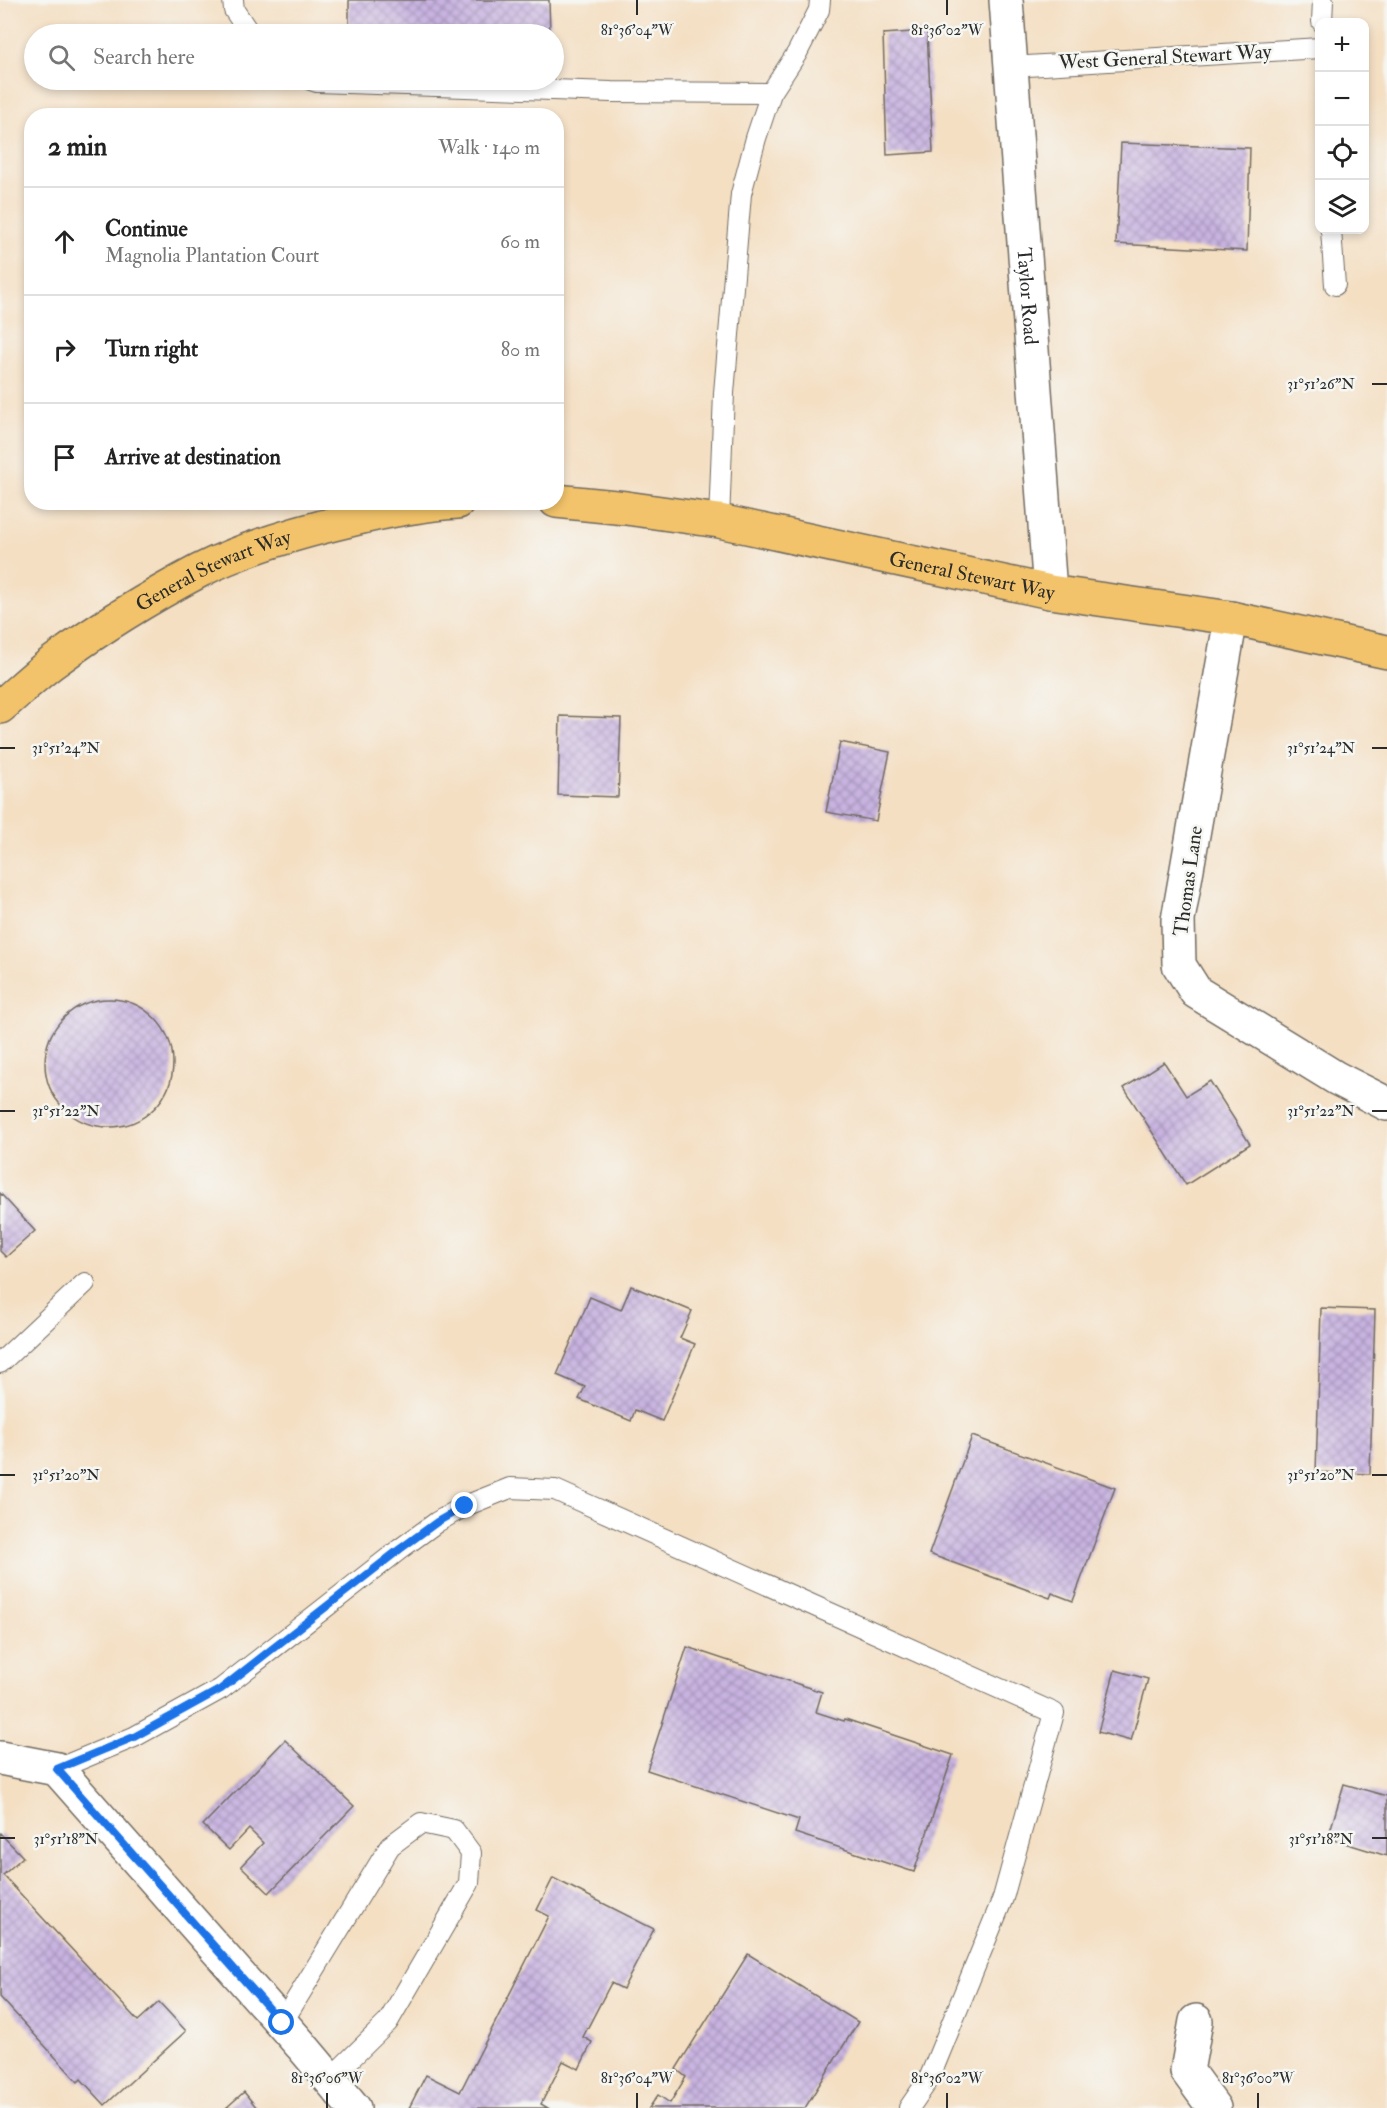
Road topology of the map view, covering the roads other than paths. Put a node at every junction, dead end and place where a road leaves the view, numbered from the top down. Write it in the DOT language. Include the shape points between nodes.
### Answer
graph roads {
  1 [pos="233,0"];
  2 [pos="820,0"];
  3 [pos="1006,0"];
  4 [pos="1323,0"];
  5 [pos="1322,18"];
  6 [pos="243,24"];
  7 [pos="1315,48"];
  8 [pos="1011,67"];
  9 [pos="552,90"];
  10 [pos="771,93"];
  11 [pos="1331,234"];
  12 [pos="1335,285"];
  13 [pos="564,502"];
  14 [pos="396,510"];
  15 [pos="719,521"];
  16 [pos="1050,591"];
  17 [pos="1231,618"];
  18 [pos="1387,652"];
  19 [pos="0,707"];
  20 [pos="1387,1104"];
  21 [pos="84,1283"];
  22 [pos="0,1363"];
  23 [pos="0,1758"];
  24 [pos="57,1769"];
  25 [pos="1196,2021"];
  26 [pos="282,2023"];
  27 [pos="330,2079"];
  28 [pos="354,2108"];
  29 [pos="909,2108"];
  30 [pos="1214,2108"];
  1 -- 6 [label="lane" via="234,10"];
  2 -- 10 [label="lane" via="819,10 797,53"];
  3 -- 8 [label="street, Taylor Road"];
  4 -- 5 [label="lane"];
  7 -- 8 [label="lane, West General Stewart Way"];
  8 -- 16 [label="street, Taylor Road"];
  9 -- 10 [label="lane"];
  10 -- 15 [label="lane" via="741,194 724,393"];
  11 -- 12 [label="lane"];
  13 -- 15 [label="main road, General Stewart Way"];
  14 -- 19 [label="main road, General Stewart Way" via="316,528 248,550 200,571 124,614 54,661"];
  15 -- 16 [label="main road, General Stewart Way"];
  16 -- 17 [label="main road, General Stewart Way"];
  17 -- 18 [label="main road, General Stewart Way"];
  17 -- 20 [label="street, Thomas Lane" via="1178,920 1179,965 1196,992 1336,1078"];
  21 -- 22 [label="lane"];
  23 -- 24 [label="street"];
  24 -- 26 [label="street"];
  24 -- 29 [label="lane" via="134,1737 221,1689 400,1549 465,1506 510,1488 555,1490 1054,1713 1004,1898 929,2079"];
  25 -- 30 [label="street" via="1187,2071"];
  26 -- 27 [label="street"];
  26 -- 27 [label="lane" via="390,1846 421,1823 454,1830 471,1853 469,1883 388,2022"];
  27 -- 28 [label="street"];
}
